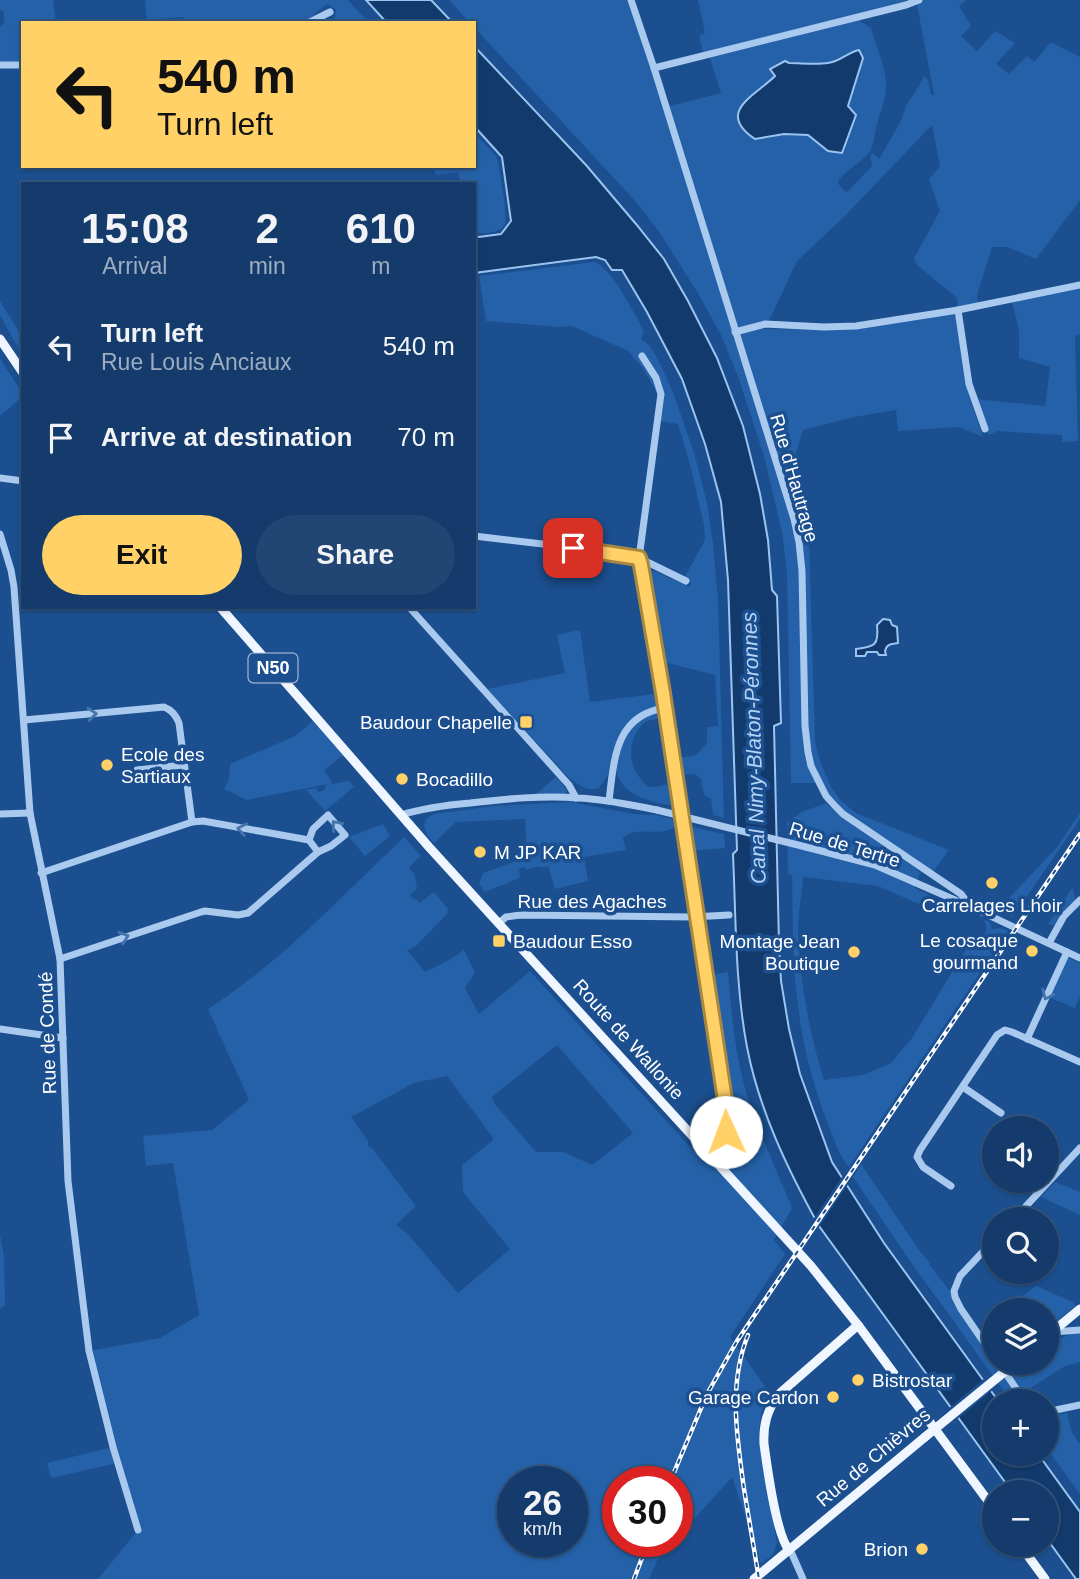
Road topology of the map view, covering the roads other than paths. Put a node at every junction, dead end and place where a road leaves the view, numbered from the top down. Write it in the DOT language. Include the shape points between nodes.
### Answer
graph roads {
  1 [pos="631,0"];
  2 [pos="919,0"];
  3 [pos="330,12"];
  4 [pos="312,21"];
  5 [pos="0,65"];
  6 [pos="21,65"];
  7 [pos="654,68"];
  8 [pos="1080,285"];
  9 [pos="958,310"];
  10 [pos="735,332"];
  11 [pos="0,339"];
  12 [pos="642,356"];
  13 [pos="21,370"];
  14 [pos="985,429"];
  15 [pos="0,478"];
  16 [pos="21,481"];
  17 [pos="0,534"];
  18 [pos="476,536"];
  19 [pos="639,558"];
  20 [pos="686,581"];
  21 [pos="222,609"];
  22 [pos="411,609"];
  23 [pos="665,708"];
  24 [pos="24,720"];
  25 [pos="183,765"];
  26 [pos="137,770"];
  27 [pos="576,797"];
  28 [pos="609,801"];
  29 [pos="30,813"];
  30 [pos="0,814"];
  31 [pos="401,816"];
  32 [pos="192,822"];
  33 [pos="309,840"];
  34 [pos="318,852"];
  35 [pos="922,868"];
  36 [pos="41,873"];
  37 [pos="935,877"];
  38 [pos="926,887"];
  39 [pos="1080,900"];
  40 [pos="971,907"];
  41 [pos="729,915"];
  42 [pos="698,916"];
  43 [pos="499,923"];
  44 [pos="1049,943"];
  45 [pos="1067,952"];
  46 [pos="1080,958"];
  47 [pos="60,959"];
  48 [pos="0,1029"];
  49 [pos="64,1038"];
  50 [pos="1027,1039"];
  51 [pos="1080,1062"];
  52 [pos="963,1087"];
  53 [pos="1001,1113"];
  54 [pos="1080,1148"];
  55 [pos="708,1152"];
  56 [pos="951,1186"];
  57 [pos="1025,1207"];
  58 [pos="982,1253"];
  59 [pos="1080,1309"];
  60 [pos="858,1325"];
  61 [pos="1059,1326"];
  62 [pos="1080,1330"];
  63 [pos="1059,1333"];
  64 [pos="982,1339"];
  65 [pos="1001,1375"];
  66 [pos="1080,1405"];
  67 [pos="1059,1409"];
  68 [pos="982,1492"];
  69 [pos="138,1530"];
  70 [pos="789,1550"];
  71 [pos="1029,1557"];
  72 [pos="754,1579"];
  73 [pos="803,1579"];
  74 [pos="1045,1579"];
  1 -- 7 [label="street, Rue d'Hautrage"];
  2 -- 7 [label="street"];
  3 -- 4 [label="street"];
  5 -- 6 [label="street"];
  7 -- 10 [label="street, Rue d'Hautrage"];
  8 -- 9 [label="street"];
  9 -- 10 [label="street" via="856,326 765,324"];
  9 -- 14 [label="street" via="969,383"];
  10 -- 35 [label="street, Rue d'Hautrage" via="799,542 811,766 836,807"];
  11 -- 13 [label="main road"];
  12 -- 19 [label="street" via="661,394"];
  15 -- 16 [label="street"];
  17 -- 24 [label="street, Rue de Condé" via="15,587"];
  18 -- 19 [label="street"];
  19 -- 20 [label="street"];
  19 -- 23 [label="street"];
  21 -- 31 [label="main road, Route de Wallonie / N50"];
  22 -- 27 [label="street"];
  23 -- 28 [label="street" via="639,716 624,733 613,760"];
  23 -- 42 [label="street"];
  24 -- 25 [label="street, one-way" via="164,707 177,717"];
  24 -- 29 [label="street, Rue de Condé"];
  25 -- 26 [label="street"];
  25 -- 32 [label="street"];
  27 -- 28 [label="street, Rue de Tertre"];
  27 -- 31 [label="street, Rue de Tertre" via="500,799 420,809"];
  28 -- 38 [label="street, Rue de Tertre, bridge" via="875,865"];
  29 -- 30 [label="street"];
  29 -- 36 [label="street, Rue de Condé"];
  31 -- 43 [label="main road, Route de Wallonie / N50"];
  33 -- 32 [label="street, one-way"];
  32 -- 36 [label="street"];
  33 -- 34 [label="street"];
  34 -- 33 [label="street, one-way" via="345,835 328,816 313,829"];
  47 -- 34 [label="street, one-way" via="205,911 248,913"];
  35 -- 37 [label="street, Rue d'Hautrage"];
  35 -- 38 [label="street" via="927,874"];
  36 -- 47 [label="street, Rue de Condé"];
  37 -- 38 [label="street" via="934,886"];
  37 -- 40 [label="street, Rue d'Hautrage" via="961,894"];
  38 -- 40 [label="street, Rue de Tertre"];
  39 -- 44 [label="street"];
  40 -- 44 [label="street, Rue de Tertre"];
  41 -- 42 [label="street, Rue des Agaches"];
  42 -- 43 [label="street, Rue des Agaches" via="520,915"];
  42 -- 55 [label="street" via="728,1121 726,1132"];
  43 -- 55 [label="main road, Route de Wallonie / N50"];
  44 -- 45 [label="street, Rue de Tertre"];
  45 -- 46 [label="street, Rue de Tertre"];
  45 -- 50 [label="street, one-way"];
  47 -- 49 [label="street, Rue de Condé"];
  48 -- 49 [label="street"];
  49 -- 69 [label="street, Rue de Condé" via="68,1181 89,1351"];
  50 -- 51 [label="street"];
  50 -- 52 [label="street" via="1006,1030 997,1035"];
  52 -- 53 [label="street"];
  52 -- 56 [label="street" via="917,1157 923,1167"];
  54 -- 57 [label="street"];
  55 -- 60 [label="main road, Route de Wallonie / N50"];
  58 -- 64 [label="street" via="960,1276 954,1291"];
  59 -- 61 [label="main road"];
  60 -- 68 [label="main road, Route de Wallonie / N50"];
  60 -- 70 [label="main road" via="778,1395 766,1417 769,1477"];
  62 -- 63 [label="street"];
  65 -- 70 [label="main road, Rue de Chièvres, bridge"];
  66 -- 67 [label="street"];
  70 -- 72 [label="main road, Rue de Chièvres"];
  70 -- 73 [label="street"];
  71 -- 74 [label="main road"];
}
